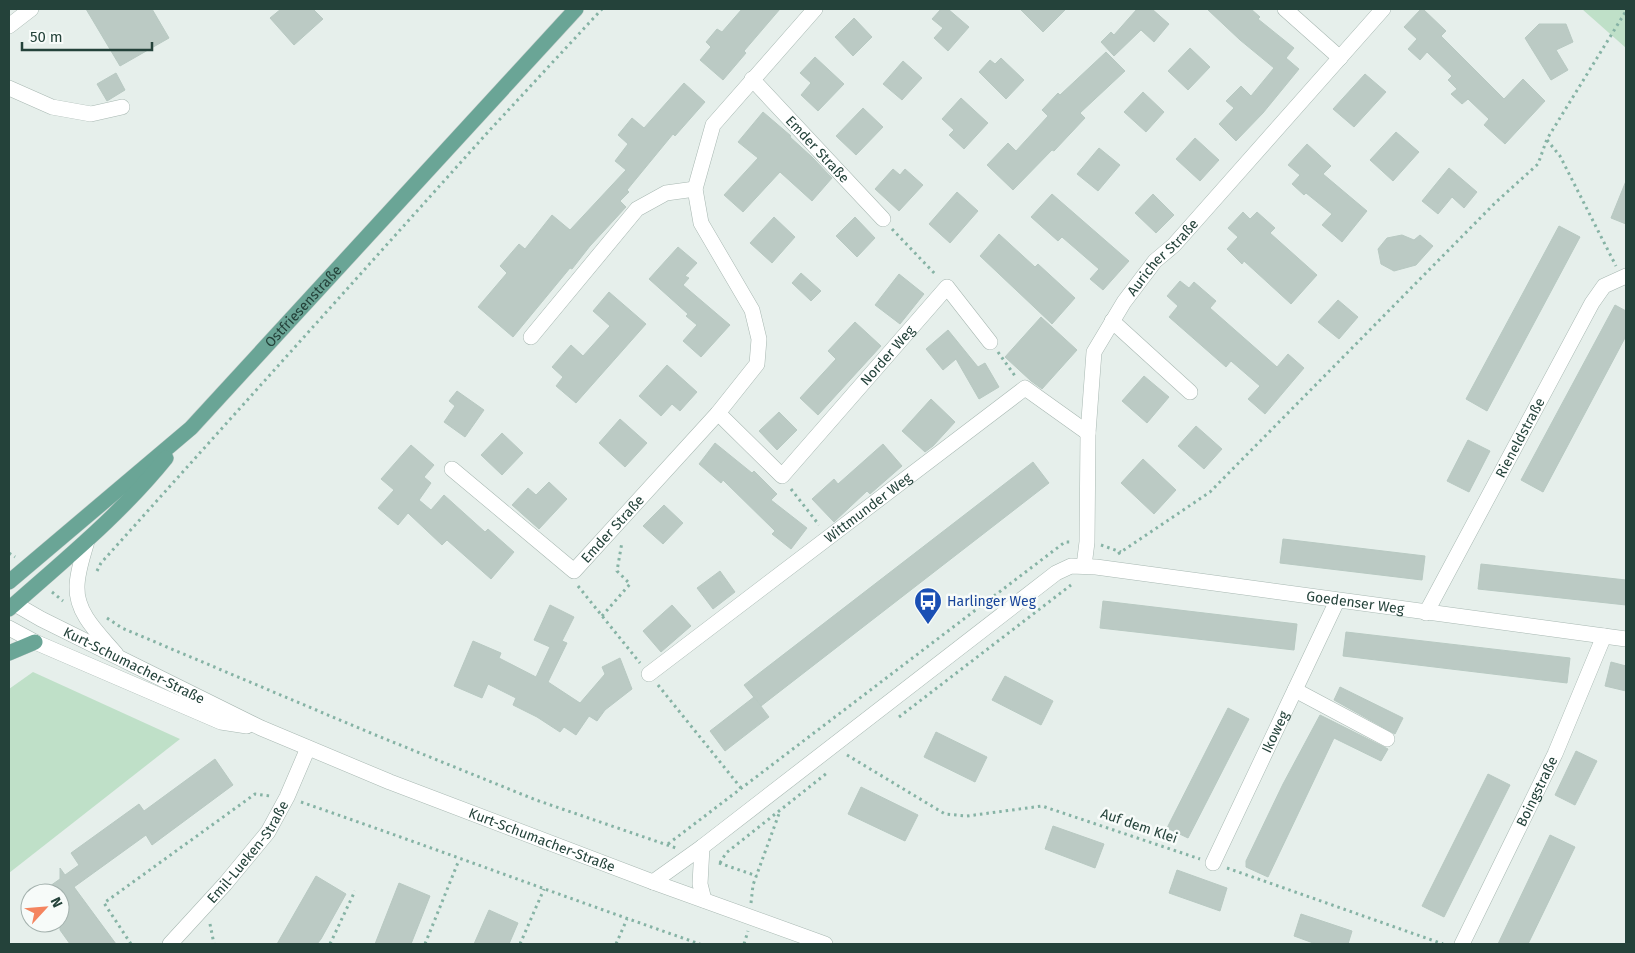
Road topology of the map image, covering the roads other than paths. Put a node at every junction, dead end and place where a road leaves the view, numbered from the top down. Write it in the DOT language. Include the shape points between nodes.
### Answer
graph roads {
  1 [pos="31,9"];
  2 [pos="576,9"];
  3 [pos="815,9"];
  4 [pos="1285,9"];
  5 [pos="1383,9"];
  6 [pos="9,26"];
  7 [pos="1340,58"];
  8 [pos="752,79"];
  9 [pos="9,88"];
  10 [pos="122,107"];
  11 [pos="695,189"];
  12 [pos="883,220"];
  13 [pos="1624,277"];
  14 [pos="1112,321"];
  15 [pos="531,337"];
  16 [pos="990,342"];
  17 [pos="1190,392"];
  18 [pos="718,413"];
  19 [pos="190,428"];
  20 [pos="1088,433"];
  21 [pos="452,469"];
  22 [pos="87,541"];
  23 [pos="1084,566"];
  24 [pos="9,582"];
  25 [pos="1337,601"];
  26 [pos="11,604"];
  27 [pos="1426,613"];
  28 [pos="9,628"];
  29 [pos="1604,636"];
  30 [pos="1626,639"];
  31 [pos="35,642"];
  32 [pos="9,654"];
  33 [pos="120,659"];
  34 [pos="649,674"];
  35 [pos="1295,690"];
  36 [pos="261,728"];
  37 [pos="1387,739"];
  38 [pos="308,748"];
  39 [pos="702,846"];
  40 [pos="1213,864"];
  41 [pos="653,882"];
  42 [pos="704,900"];
  43 [pos="178,942"];
  44 [pos="825,944"];
  45 [pos="1462,944"];
  1 -- 6 [label="street"];
  2 -- 19 [label="main road, Ostfriesenstraße"];
  3 -- 8 [label="street, Emder Straße"];
  4 -- 7 [label="street"];
  5 -- 7 [label="street, Auricher Straße"];
  7 -- 14 [label="street, Auricher Straße" via="1174,245 1155,261"];
  8 -- 11 [label="street, Emder Straße" via="713,125"];
  8 -- 12 [label="street, Emder Straße"];
  9 -- 10 [label="street" via="52,107 91,114"];
  11 -- 15 [label="street" via="666,193 637,209"];
  11 -- 18 [label="street, Emder Straße" via="701,223 752,310 759,339 757,364"];
  13 -- 27 [label="street, Rieneldstraße" via="1604,286 1592,303"];
  14 -- 17 [label="street"];
  14 -- 20 [label="street, Auricher Straße" via="1094,352"];
  16 -- 18 [label="street, Norder Weg" via="947,287 782,476"];
  18 -- 21 [label="street, Emder Straße" via="574,571"];
  19 -- 22 [label="main road" via="152,475"];
  19 -- 24 [label="main road, Ostfriesenstraße"];
  20 -- 23 [label="street, Auricher Straße"];
  20 -- 34 [label="street, Wittmunder Weg" via="1024,388"];
  22 -- 26 [label="main road"];
  22 -- 33 [label="street" via="78,580 79,602 89,622"];
  23 -- 25 [label="street, Goedenser Weg"];
  23 -- 39 [label="street" via="1071,566 1056,573"];
  25 -- 27 [label="street, Goedenser Weg"];
  25 -- 35 [label="street, Ikoweg"];
  26 -- 33 [label="street, Kurt-Schumacher-Straße"];
  27 -- 29 [label="street, Goedenser Weg"];
  28 -- 31 [label="street, Kurt-Schumacher-Straße"];
  29 -- 30 [label="street, Goedenser Weg"];
  29 -- 45 [label="street, Boingstraße" via="1555,754"];
  31 -- 32 [label="main road"];
  31 -- 36 [label="street, Kurt-Schumacher-Straße" via="221,722"];
  33 -- 36 [label="street, Kurt-Schumacher-Straße"];
  35 -- 37 [label="street"];
  35 -- 40 [label="street, Ikoweg"];
  36 -- 38 [label="street, Kurt-Schumacher-Straße"];
  38 -- 41 [label="street, Kurt-Schumacher-Straße"];
  38 -- 43 [label="street, Emil-Lueken-Straße" via="268,832"];
  39 -- 41 [label="street"];
  39 -- 42 [label="street" via="700,884"];
  41 -- 42 [label="street, Kurt-Schumacher-Straße"];
  42 -- 44 [label="street, Kurt-Schumacher-Straße"];
}
